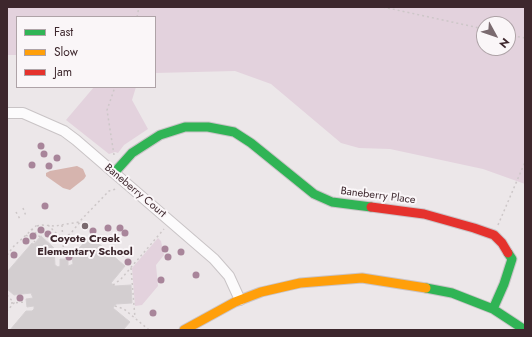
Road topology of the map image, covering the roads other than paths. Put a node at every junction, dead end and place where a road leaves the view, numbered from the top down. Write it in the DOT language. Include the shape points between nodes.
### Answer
graph roads {
  1 [pos="7,113"];
  2 [pos="114,173"];
  3 [pos="240,300"];
  4 [pos="493,309"];
  5 [pos="184,330"];
  6 [pos="525,330"];
  1 -- 2 [label="street, Baneberry Court" via="23,113 64,132"];
  2 -- 3 [label="street, Baneberry Court" via="214,259 229,276"];
  2 -- 4 [label="street, Baneberry Place" via="132,153 160,135 185,127 208,127 234,132 314,194 332,202 424,214 494,235 512,258"];
  3 -- 4 [label="street" via="300,283 362,278 452,293"];
  3 -- 5 [label="street"];
  4 -- 6 [label="street"];
}
